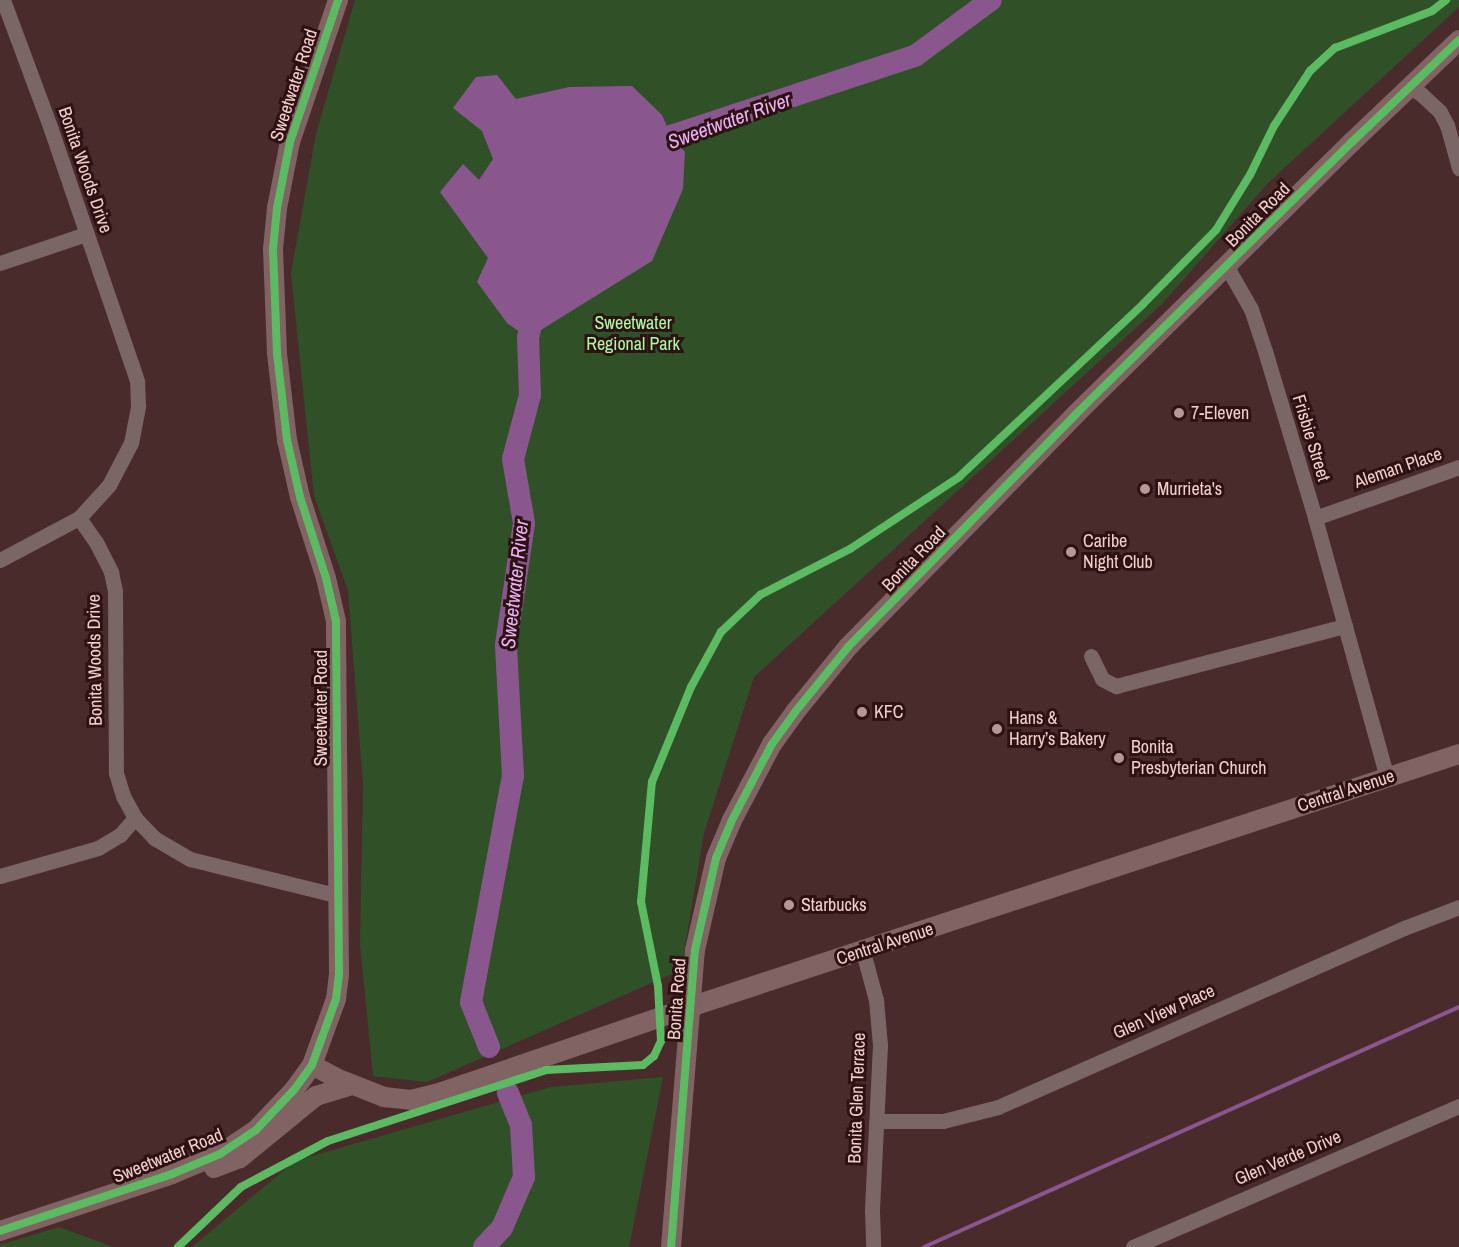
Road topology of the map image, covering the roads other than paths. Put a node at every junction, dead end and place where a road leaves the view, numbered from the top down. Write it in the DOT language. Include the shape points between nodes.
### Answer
graph roads {
  1 [pos="3,0"];
  2 [pos="338,0"];
  3 [pos="1459,40"];
  4 [pos="1411,88"];
  5 [pos="1459,168"];
  6 [pos="86,234"];
  7 [pos="0,263"];
  8 [pos="1227,267"];
  9 [pos="1459,467"];
  10 [pos="79,518"];
  11 [pos="1315,518"];
  12 [pos="0,560"];
  13 [pos="1345,626"];
  14 [pos="1091,656"];
  15 [pos="1459,754"];
  16 [pos="1387,777"];
  17 [pos="135,818"];
  18 [pos="0,876"];
  19 [pos="339,896"];
  20 [pos="1459,907"];
  21 [pos="863,952"];
  22 [pos="693,1006"];
  23 [pos="312,1065"];
  24 [pos="351,1085"];
  25 [pos="1459,1106"];
  26 [pos="877,1121"];
  27 [pos="172,1174"];
  28 [pos="0,1232"];
  29 [pos="671,1247"];
  30 [pos="873,1247"];
  31 [pos="1132,1247"];
  1 -- 6 [label="street, Bonita Woods Drive"];
  2 -- 19 [label="main road, Sweetwater Road" via="290,142 276,208 273,249 277,352 287,440 336,621"];
  3 -- 4 [label="main road, Bonita Road"];
  4 -- 5 [label="street" via="1440,112"];
  4 -- 8 [label="main road, Bonita Road"];
  6 -- 7 [label="street"];
  6 -- 10 [label="street, Bonita Woods Drive" via="134,372 138,406 131,443 120,468"];
  8 -- 11 [label="street, Frisbie Street" via="1255,320"];
  8 -- 22 [label="main road, Bonita Road" via="1076,414 848,647 795,711 772,744 716,858 695,950"];
  9 -- 11 [label="street, Aleman Place"];
  10 -- 12 [label="street"];
  10 -- 17 [label="street, Bonita Woods Drive" via="111,572 116,772"];
  11 -- 13 [label="street, Frisbie Street"];
  13 -- 14 [label="street" via="1116,686 1102,680"];
  13 -- 16 [label="street, Frisbie Street"];
  15 -- 16 [label="main road, Central Avenue"];
  16 -- 21 [label="main road, Central Avenue"];
  17 -- 18 [label="street" via="120,835 98,848"];
  17 -- 19 [label="street, Bonita Woods Drive" via="154,838 190,859"];
  19 -- 23 [label="main road, Sweetwater Road" via="336,999"];
  20 -- 26 [label="street, Glen View Place" via="998,1107 943,1121"];
  21 -- 22 [label="main road, Central Avenue"];
  21 -- 26 [label="street, Bonita Glen Terrace" via="876,1000 880,1035"];
  22 -- 24 [label="main road, Central Avenue" via="411,1100 384,1097"];
  22 -- 29 [label="main road, Bonita Road"];
  23 -- 24 [label="main road, Central Avenue"];
  23 -- 27 [label="main road, Sweetwater Road" via="256,1130 220,1154"];
  24 -- 27 [label="main road" via="316,1096 240,1158 189,1179"];
  25 -- 31 [label="street, Glen Verde Drive"];
  26 -- 30 [label="street, Bonita Glen Terrace"];
  27 -- 28 [label="main road, Sweetwater Road"];
}
